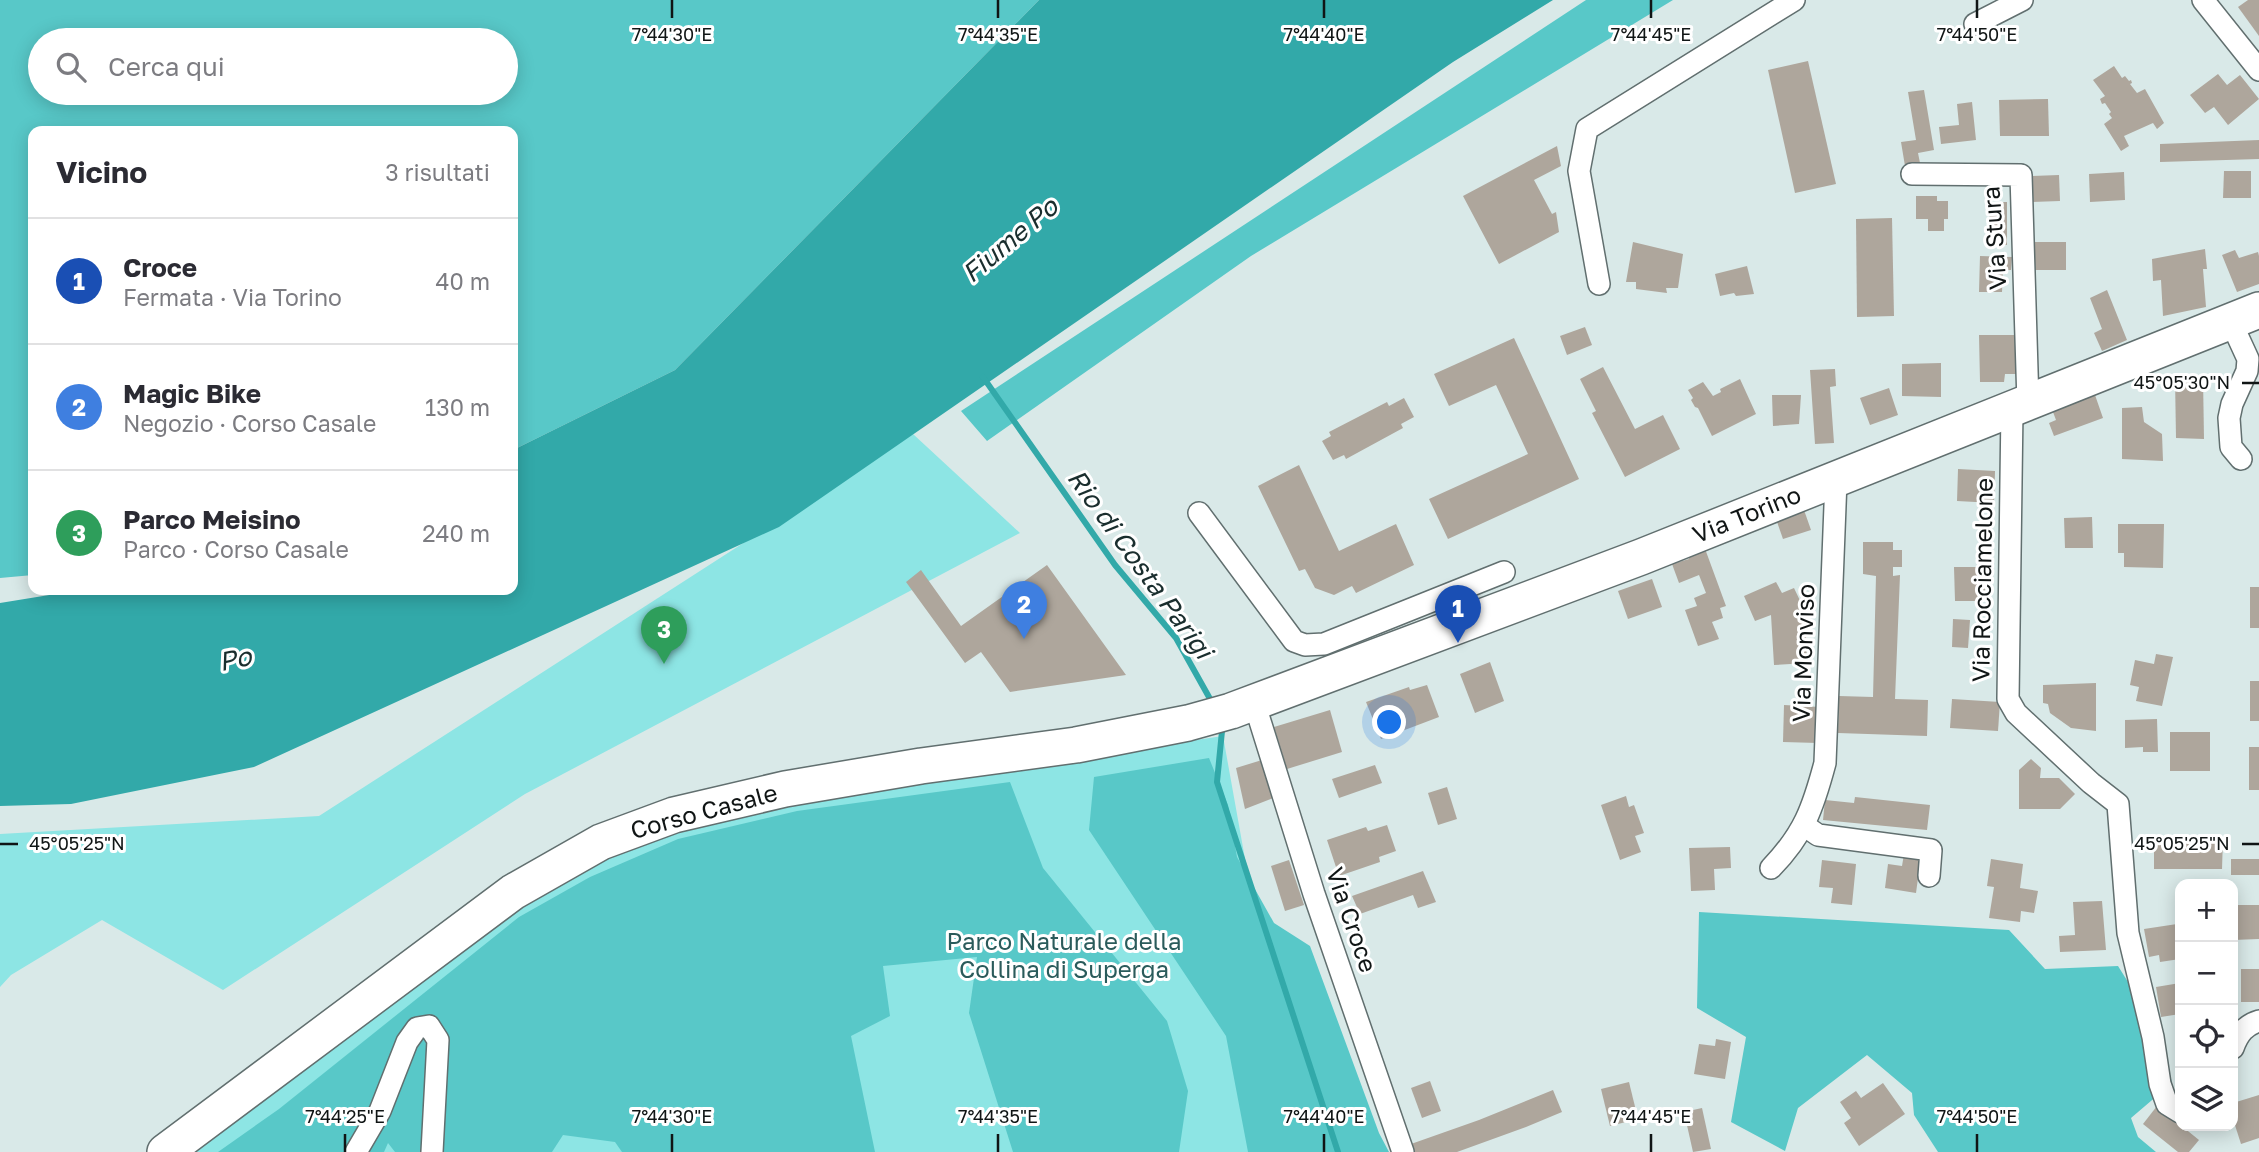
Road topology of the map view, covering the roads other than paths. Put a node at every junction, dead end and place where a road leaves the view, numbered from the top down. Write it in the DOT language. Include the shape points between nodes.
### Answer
graph roads {
  1 [pos="1794,0"];
  2 [pos="2022,0"];
  3 [pos="2209,2"];
  4 [pos="1975,24"];
  5 [pos="2259,70"];
  6 [pos="1912,174"];
  7 [pos="1599,284"];
  8 [pos="2245,316"];
  9 [pos="2020,406"];
  10 [pos="2241,459"];
  11 [pos="1836,480"];
  12 [pos="1199,513"];
  13 [pos="1504,572"];
  14 [pos="1440,615"];
  15 [pos="1232,710"];
  16 [pos="1805,825"];
  17 [pos="1771,868"];
  18 [pos="1929,876"];
  19 [pos="2259,1021"];
  20 [pos="2238,1036"];
  21 [pos="2175,1109"];
  22 [pos="166,1152"];
  23 [pos="356,1152"];
  24 [pos="432,1152"];
  25 [pos="1403,1152"];
  1 -- 7 [label="street" via="1587,129 1579,171"];
  2 -- 4 [label="street"];
  3 -- 5 [label="street"];
  6 -- 9 [label="street, Via Stura" via="2021,175"];
  8 -- 9 [label="main road, Via Torino"];
  8 -- 10 [label="street" via="2247,371 2229,418 2231,447"];
  9 -- 11 [label="main road, Via Torino"];
  9 -- 21 [label="street, Via Rocciamelone" via="2008,699 2016,713 2118,804 2128,933 2160,1084 2167,1104"];
  11 -- 14 [label="main road, Via Torino" via="1640,557"];
  11 -- 16 [label="street, Via Monviso" via="1825,762"];
  12 -- 14 [label="street" via="1262,605 1294,641 1324,644"];
  13 -- 14 [label="street"];
  14 -- 15 [label="main road, Via Torino"];
  15 -- 22 [label="main road, Corso Casale" via="1076,745 785,789 687,812 601,842 513,892"];
  15 -- 25 [label="street, Via Croce" via="1314,894"];
  16 -- 17 [label="street, Via Monviso"];
  16 -- 18 [label="street" via="1818,835 1931,850"];
  19 -- 20 [label="street"];
  23 -- 24 [label="street" via="380,1111 407,1042 417,1028 429,1026 438,1040"];
}
